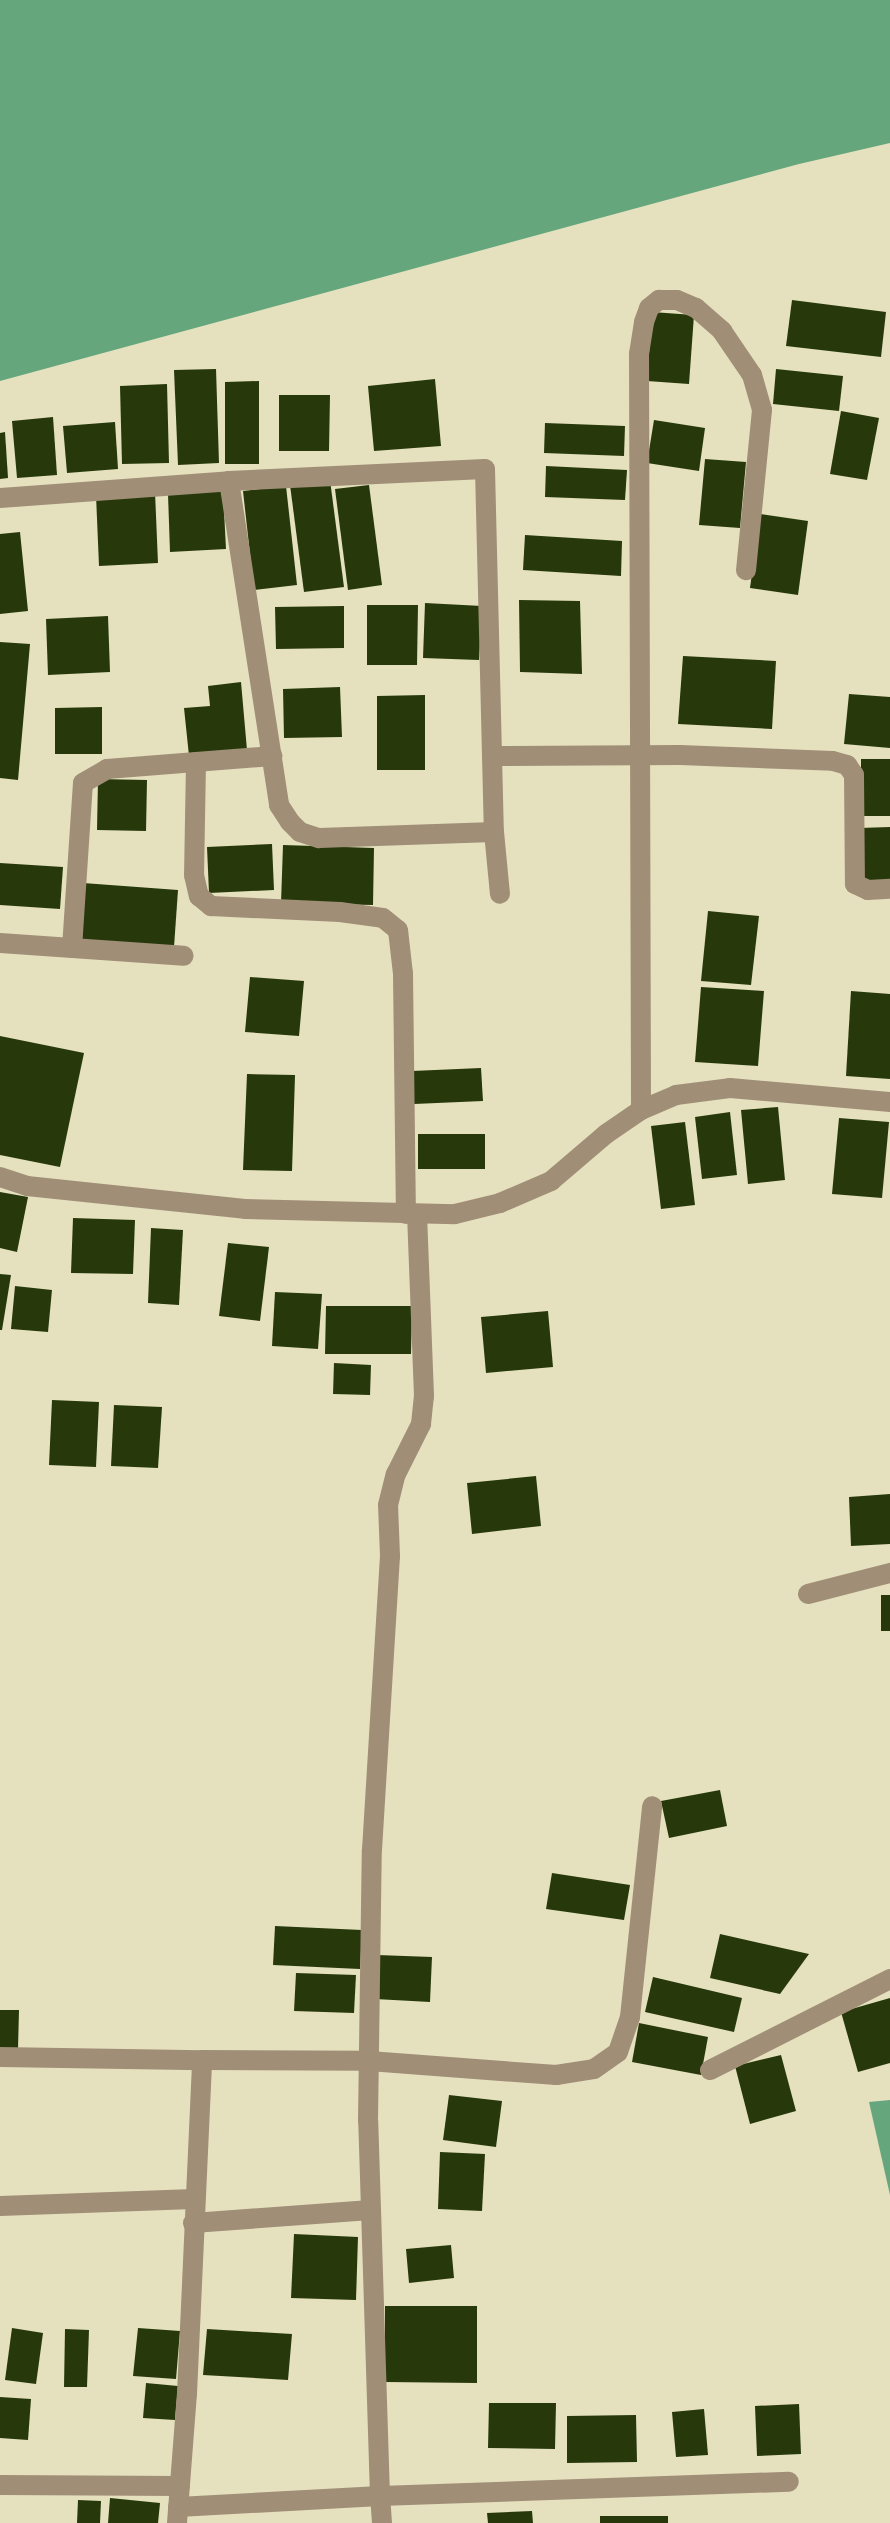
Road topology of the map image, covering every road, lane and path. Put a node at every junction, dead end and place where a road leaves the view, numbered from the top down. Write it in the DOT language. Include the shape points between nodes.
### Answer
graph roads {
  1 [pos="229,481"];
  2 [pos="0,498"];
  3 [pos="746,570"];
  4 [pos="638,755"];
  5 [pos="272,756"];
  6 [pos="492,756"];
  7 [pos="196,762"];
  8 [pos="494,832"];
  9 [pos="890,889"];
  10 [pos="500,894"];
  11 [pos="0,943"];
  12 [pos="72,948"];
  13 [pos="184,956"];
  14 [pos="890,1102"];
  15 [pos="641,1110"];
  16 [pos="0,1177"];
  17 [pos="412,1214"];
  18 [pos="890,1573"];
  19 [pos="808,1594"];
  20 [pos="652,1806"];
  21 [pos="890,1979"];
  22 [pos="0,2057"];
  23 [pos="202,2060"];
  24 [pos="369,2061"];
  25 [pos="710,2070"];
  26 [pos="194,2199"];
  27 [pos="0,2206"];
  28 [pos="371,2210"];
  29 [pos="193,2223"];
  30 [pos="789,2482"];
  31 [pos="0,2485"];
  32 [pos="380,2496"];
  33 [pos="178,2505"];
  34 [pos="382,2523"];
  1 -- 2 [label="street"];
  1 -- 5 [label="street"];
  1 -- 6 [label="street" via="485,469"];
  3 -- 4 [label="street" via="762,410 752,375 722,331 696,308 659,300 649,308 639,354"];
  4 -- 6 [label="street"];
  4 -- 9 [label="street" via="847,765 854,775 855,884 868,890"];
  4 -- 15 [label="street"];
  5 -- 7 [label="street"];
  5 -- 8 [label="street" via="279,805 300,832 319,838"];
  6 -- 8 [label="street"];
  7 -- 12 [label="street" via="107,769 83,783"];
  7 -- 17 [label="street" via="194,875 199,896 211,906 340,912 383,918 398,930"];
  8 -- 10 [label="street"];
  11 -- 12 [label="street"];
  12 -- 13 [label="street"];
  14 -- 15 [label="street" via="730,1088 676,1095"];
  15 -- 17 [label="street" via="551,1181 500,1203 455,1214"];
  16 -- 17 [label="street" via="27,1186 245,1209"];
  17 -- 24 [label="street" via="424,1396 421,1424 396,1474 388,1505 390,1556 372,1850"];
  18 -- 19 [label="street"];
  20 -- 24 [label="street" via="630,2017 618,2052 594,2069 556,2075"];
  21 -- 25 [label="street"];
  22 -- 23 [label="street"];
  23 -- 24 [label="street"];
  23 -- 26 [label="street"];
  24 -- 28 [label="street"];
  26 -- 27 [label="street"];
  26 -- 29 [label="street"];
  28 -- 29 [label="street"];
  28 -- 32 [label="street"];
  29 -- 33 [label="street"];
  30 -- 32 [label="street"];
  31 -- 33 [label="street"];
  32 -- 33 [label="street"];
  32 -- 34 [label="street"];
}
